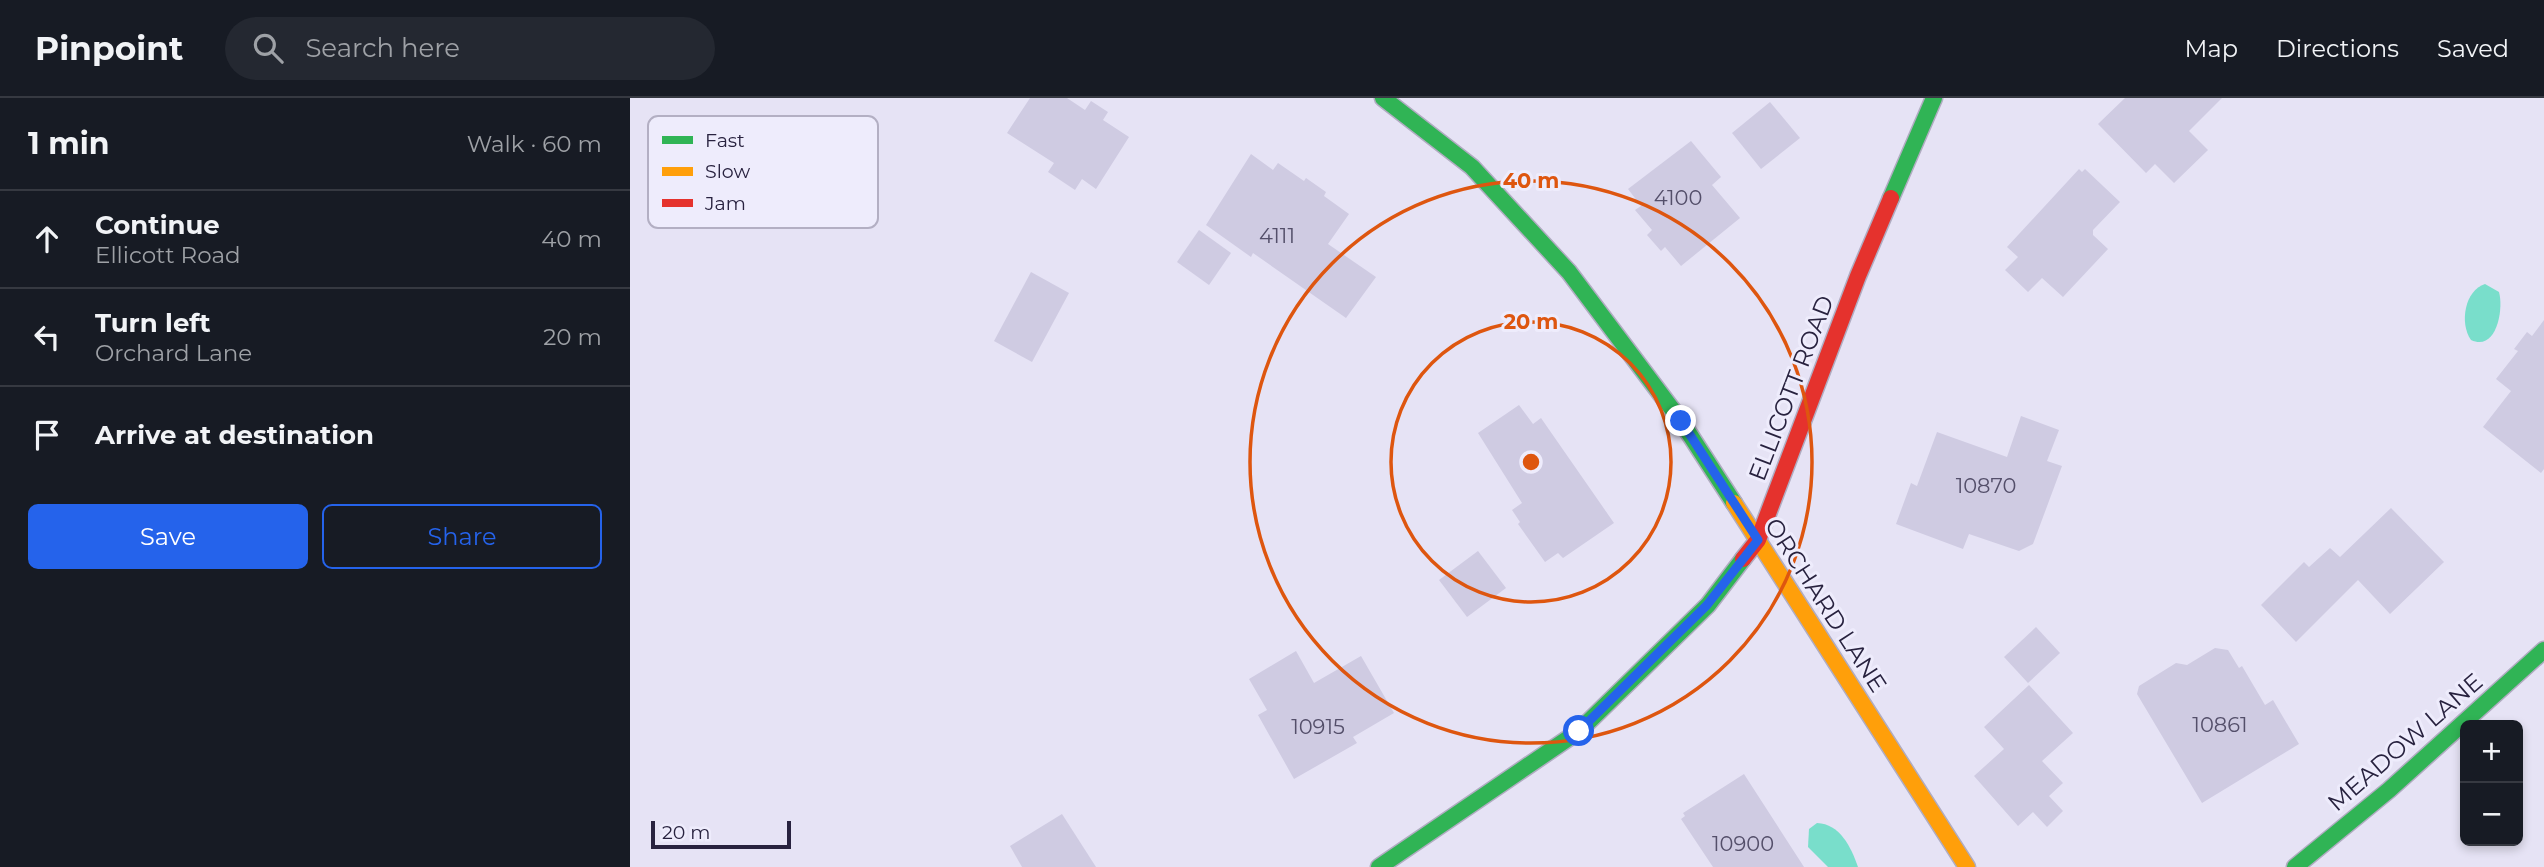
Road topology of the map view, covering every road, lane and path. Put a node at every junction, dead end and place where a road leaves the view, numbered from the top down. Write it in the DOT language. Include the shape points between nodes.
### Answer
graph roads {
  1 [pos="1383,98"];
  2 [pos="1934,98"];
  3 [pos="1758,540"];
  4 [pos="2544,650"];
  5 [pos="1379,867"];
  6 [pos="1968,867"];
  7 [pos="2295,867"];
  1 -- 3 [label="street, ORCHARD LANE" via="1472,167 1569,272 1681,421"];
  2 -- 3 [label="street, ELLICOTT ROAD" via="1858,276"];
  3 -- 5 [label="street, ELLICOTT ROAD" via="1707,605 1579,731"];
  3 -- 6 [label="street, ORCHARD LANE"];
  4 -- 7 [label="street, MEADOW LANE" via="2389,790"];
}
